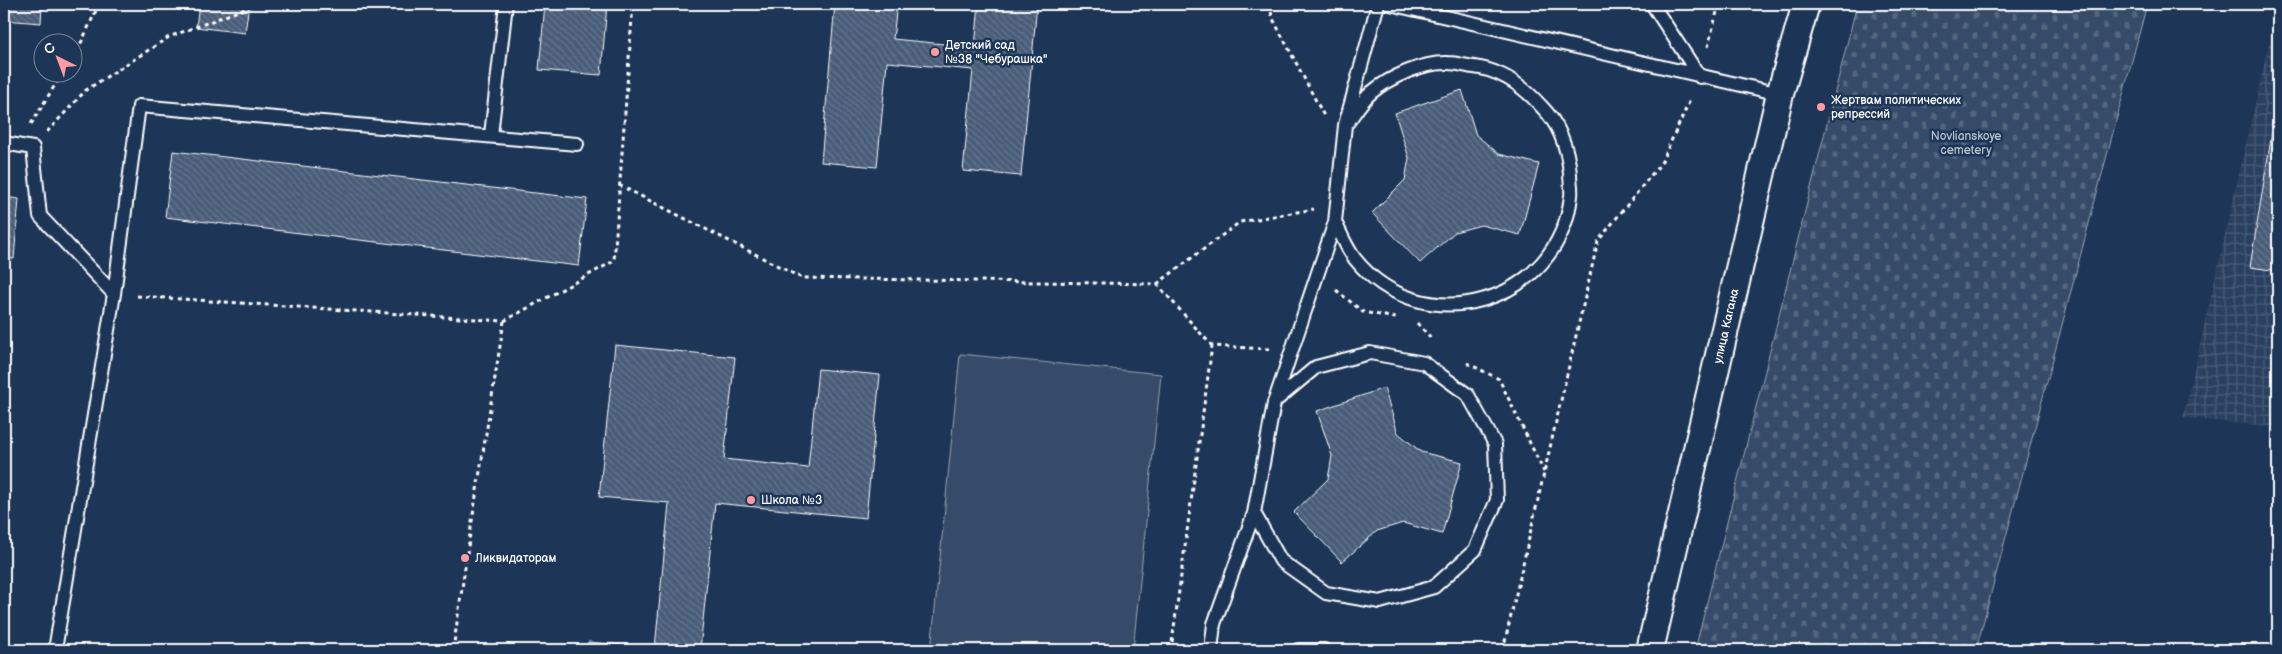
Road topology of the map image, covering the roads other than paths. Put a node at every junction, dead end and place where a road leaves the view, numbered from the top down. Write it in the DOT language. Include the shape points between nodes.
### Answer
graph roads {
  1 [pos="506,4"];
  2 [pos="1378,4"];
  3 [pos="1390,4"];
  4 [pos="1652,4"];
  5 [pos="1806,4"];
  6 [pos="1700,77"];
  7 [pos="1780,94"];
  8 [pos="1345,125"];
  9 [pos="491,135"];
  10 [pos="4,143"];
  11 [pos="577,144"];
  12 [pos="1335,222"];
  13 [pos="114,294"];
  14 [pos="1274,403"];
  15 [pos="1254,513"];
  16 [pos="55,650"];
  17 [pos="1211,650"];
  18 [pos="1298,650"];
  19 [pos="1324,650"];
  20 [pos="1650,650"];
  1 -- 9 [label="lane"];
  2 -- 8 [label="lane"];
  3 -- 6 [label="lane"];
  4 -- 6 [label="lane"];
  5 -- 7 [label="street, улица Кагана"];
  6 -- 7 [label="lane"];
  7 -- 20 [label="street, улица Кагана"];
  8 -- 12 [label="lane"];
  8 -- 12 [label="lane" via="1371,93 1406,71 1447,63 1487,68 1524,87 1552,117 1569,155 1571,196 1560,236 1537,270 1503,293 1464,305 1422,302 1385,286 1354,258"];
  9 -- 11 [label="lane"];
  9 -- 13 [label="lane" via="139,106"];
  10 -- 13 [label="lane" via="33,148 40,216"];
  12 -- 14 [label="lane"];
  13 -- 16 [label="lane"];
  14 -- 15 [label="lane"];
  14 -- 15 [label="lane" via="1316,367 1370,353 1424,363 1468,396 1477,412 1494,444 1497,500 1475,550 1434,587 1380,602 1326,593 1296,572 1281,561"];
  15 -- 17 [label="lane" via="1214,624"];
  18 -- 19 [label="lane"];
}
